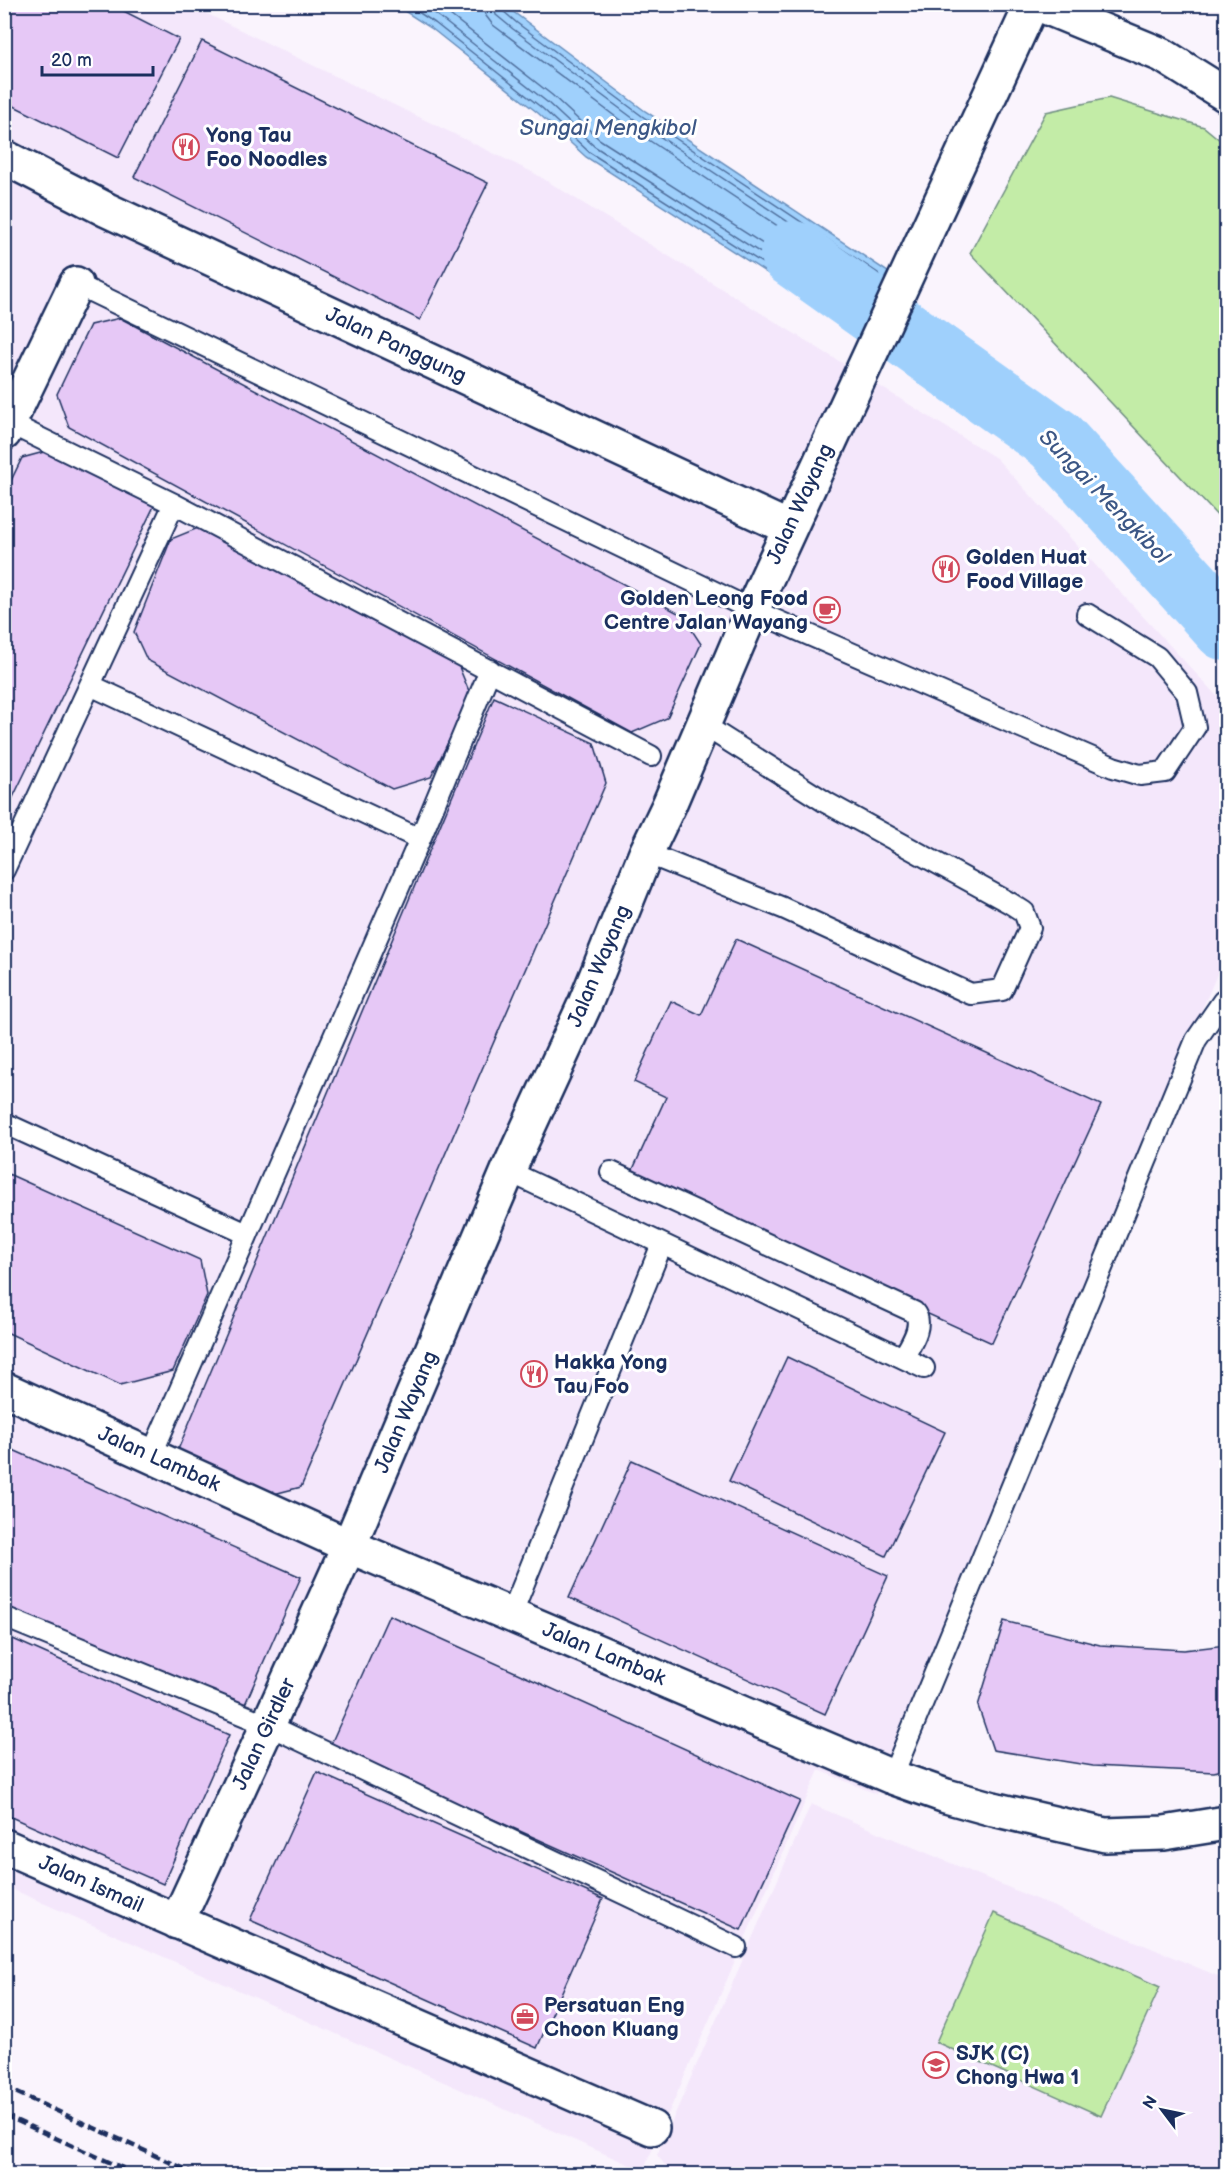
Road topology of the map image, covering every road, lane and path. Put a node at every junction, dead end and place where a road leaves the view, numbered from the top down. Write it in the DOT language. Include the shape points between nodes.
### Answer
graph roads {
  1 [pos="1032,4"];
  2 [pos="1038,4"];
  3 [pos="1227,95"];
  4 [pos="4,157"];
  5 [pos="76,284"];
  6 [pos="7,428"];
  7 [pos="174,504"];
  8 [pos="789,528"];
  9 [pos="752,610"];
  10 [pos="1087,614"];
  11 [pos="490,670"];
  12 [pos="90,685"];
  13 [pos="702,724"];
  14 [pos="651,756"];
  15 [pos="420,839"];
  16 [pos="646,853"];
  17 [pos="4,870"];
  18 [pos="1227,999"];
  19 [pos="4,1123"];
  20 [pos="508,1172"];
  21 [pos="611,1172"];
  22 [pos="247,1233"];
  23 [pos="662,1244"];
  24 [pos="903,1358"];
  25 [pos="924,1368"];
  26 [pos="4,1389"];
  27 [pos="151,1456"];
  28 [pos="349,1546"];
  29 [pos="511,1615"];
  30 [pos="4,1617"];
  31 [pos="268,1725"];
  32 [pos="892,1777"];
  33 [pos="1227,1823"];
  34 [pos="4,1846"];
  35 [pos="177,1922"];
  36 [pos="736,1947"];
  37 [pos="652,2128"];
  1 -- 8 [label="street, Jalan Wayang"];
  2 -- 3 [label="street" via="1162,55"];
  4 -- 8 [label="street, Jalan Panggung" via="107,210"];
  5 -- 6 [label="street"];
  5 -- 9 [label="lane"];
  6 -- 7 [label="lane"];
  7 -- 11 [label="lane"];
  7 -- 12 [label="lane"];
  8 -- 9 [label="street, Jalan Wayang"];
  9 -- 10 [label="lane" via="1113,767 1140,775 1166,772 1196,727 1187,693 1157,657"];
  9 -- 13 [label="street, Jalan Wayang"];
  11 -- 14 [label="lane"];
  11 -- 15 [label="lane"];
  12 -- 15 [label="lane"];
  12 -- 17 [label="lane"];
  13 -- 16 [label="street, Jalan Wayang"];
  13 -- 16 [label="lane" via="827,803 1010,903 1024,912 1030,928 1002,990 971,994 783,908"];
  15 -- 22 [label="lane"];
  16 -- 20 [label="street, Jalan Wayang" via="585,1004"];
  18 -- 32 [label="lane" via="1196,1040"];
  19 -- 22 [label="lane"];
  20 -- 23 [label="lane"];
  20 -- 28 [label="street, Jalan Wayang"];
  21 -- 24 [label="lane" via="914,1312 919,1325"];
  22 -- 27 [label="lane"];
  23 -- 24 [label="lane"];
  23 -- 29 [label="lane"];
  24 -- 25 [label="lane"];
  26 -- 27 [label="street, Jalan Lambak"];
  27 -- 28 [label="street, Jalan Lambak"];
  28 -- 29 [label="street, Jalan Lambak"];
  28 -- 31 [label="street, Jalan Girdler"];
  29 -- 32 [label="street, Jalan Lambak"];
  30 -- 31 [label="lane"];
  31 -- 35 [label="street, Jalan Girdler"];
  31 -- 36 [label="lane"];
  32 -- 33 [label="street, Jalan Lambak" via="993,1809 1105,1835 1164,1833"];
  34 -- 35 [label="street, Jalan Ismail"];
  35 -- 37 [label="street, Jalan Ismail"];
}
